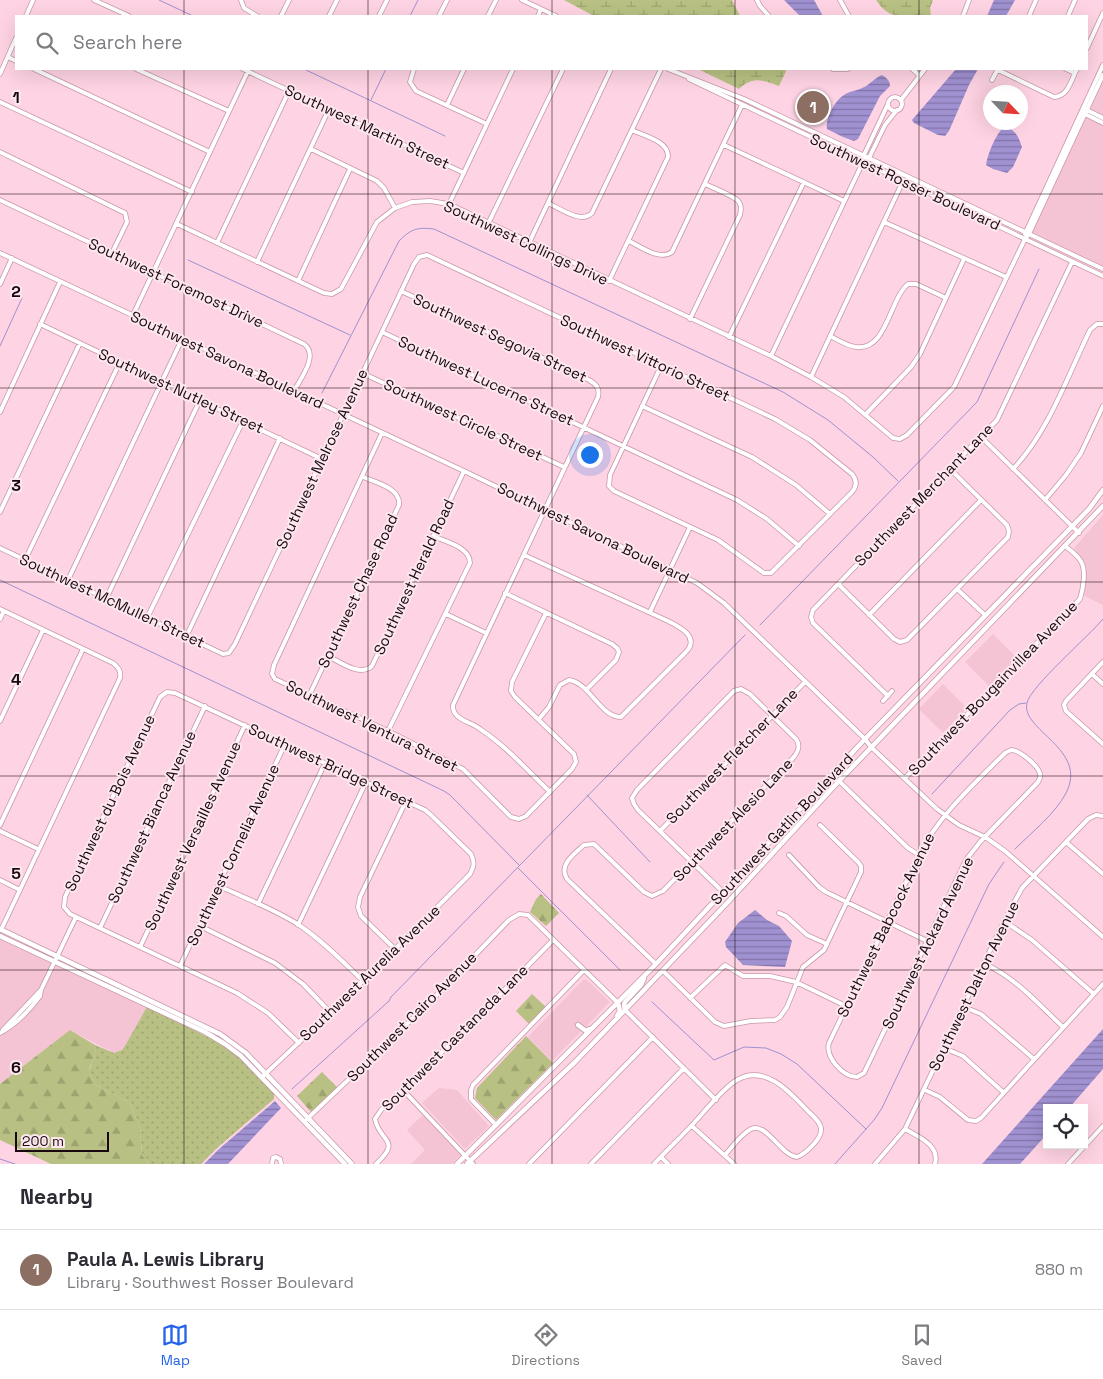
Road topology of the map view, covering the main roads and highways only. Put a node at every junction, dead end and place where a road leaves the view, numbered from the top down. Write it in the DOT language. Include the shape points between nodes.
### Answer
graph roads {
  1 [pos="1103,490"];
  2 [pos="1103,506"];
  3 [pos="0,930"];
  4 [pos="0,936"];
  5 [pos="57,959"];
  6 [pos="646,974"];
  7 [pos="138,1001"];
  8 [pos="150,1001"];
  9 [pos="618,1003"];
  10 [pos="611,1010"];
  11 [pos="626,1010"];
  12 [pos="600,1036"];
  13 [pos="584,1037"];
  14 [pos="264,1075"];
  15 [pos="306,1120"];
  16 [pos="470,1163"];
  17 [pos="345,1164"];
  18 [pos="352,1164"];
  19 [pos="457,1164"];
  1 -- 6 [label="main road, Southwest Gatlin Boulevard" via="1089,509 865,738"];
  2 -- 11 [label="main road, Southwest Gatlin Boulevard" via="839,781"];
  3 -- 5 [label="main road"];
  4 -- 5 [label="main road"];
  5 -- 7 [label="main road"];
  5 -- 8 [label="main road"];
  6 -- 9 [label="main road, Southwest Gatlin Boulevard"];
  6 -- 11 [label="main road" via="641,985 624,1002"];
  7 -- 8 [label="main road"];
  7 -- 14 [label="main road" via="225,1044"];
  8 -- 14 [label="main road" via="220,1034 246,1052"];
  9 -- 10 [label="main road, Southwest Gatlin Boulevard"];
  9 -- 12 [label="main road" via="619,1013"];
  10 -- 13 [label="main road, Southwest Gatlin Boulevard"];
  10 -- 13 [label="main road" via="587,1031 578,1025"];
  11 -- 12 [label="main road, Southwest Gatlin Boulevard"];
  12 -- 16 [label="main road, Southwest Gatlin Boulevard"];
  13 -- 19 [label="main road, Southwest Gatlin Boulevard"];
  14 -- 15 [label="main road"];
  15 -- 17 [label="main road"];
  15 -- 18 [label="main road"];
}
